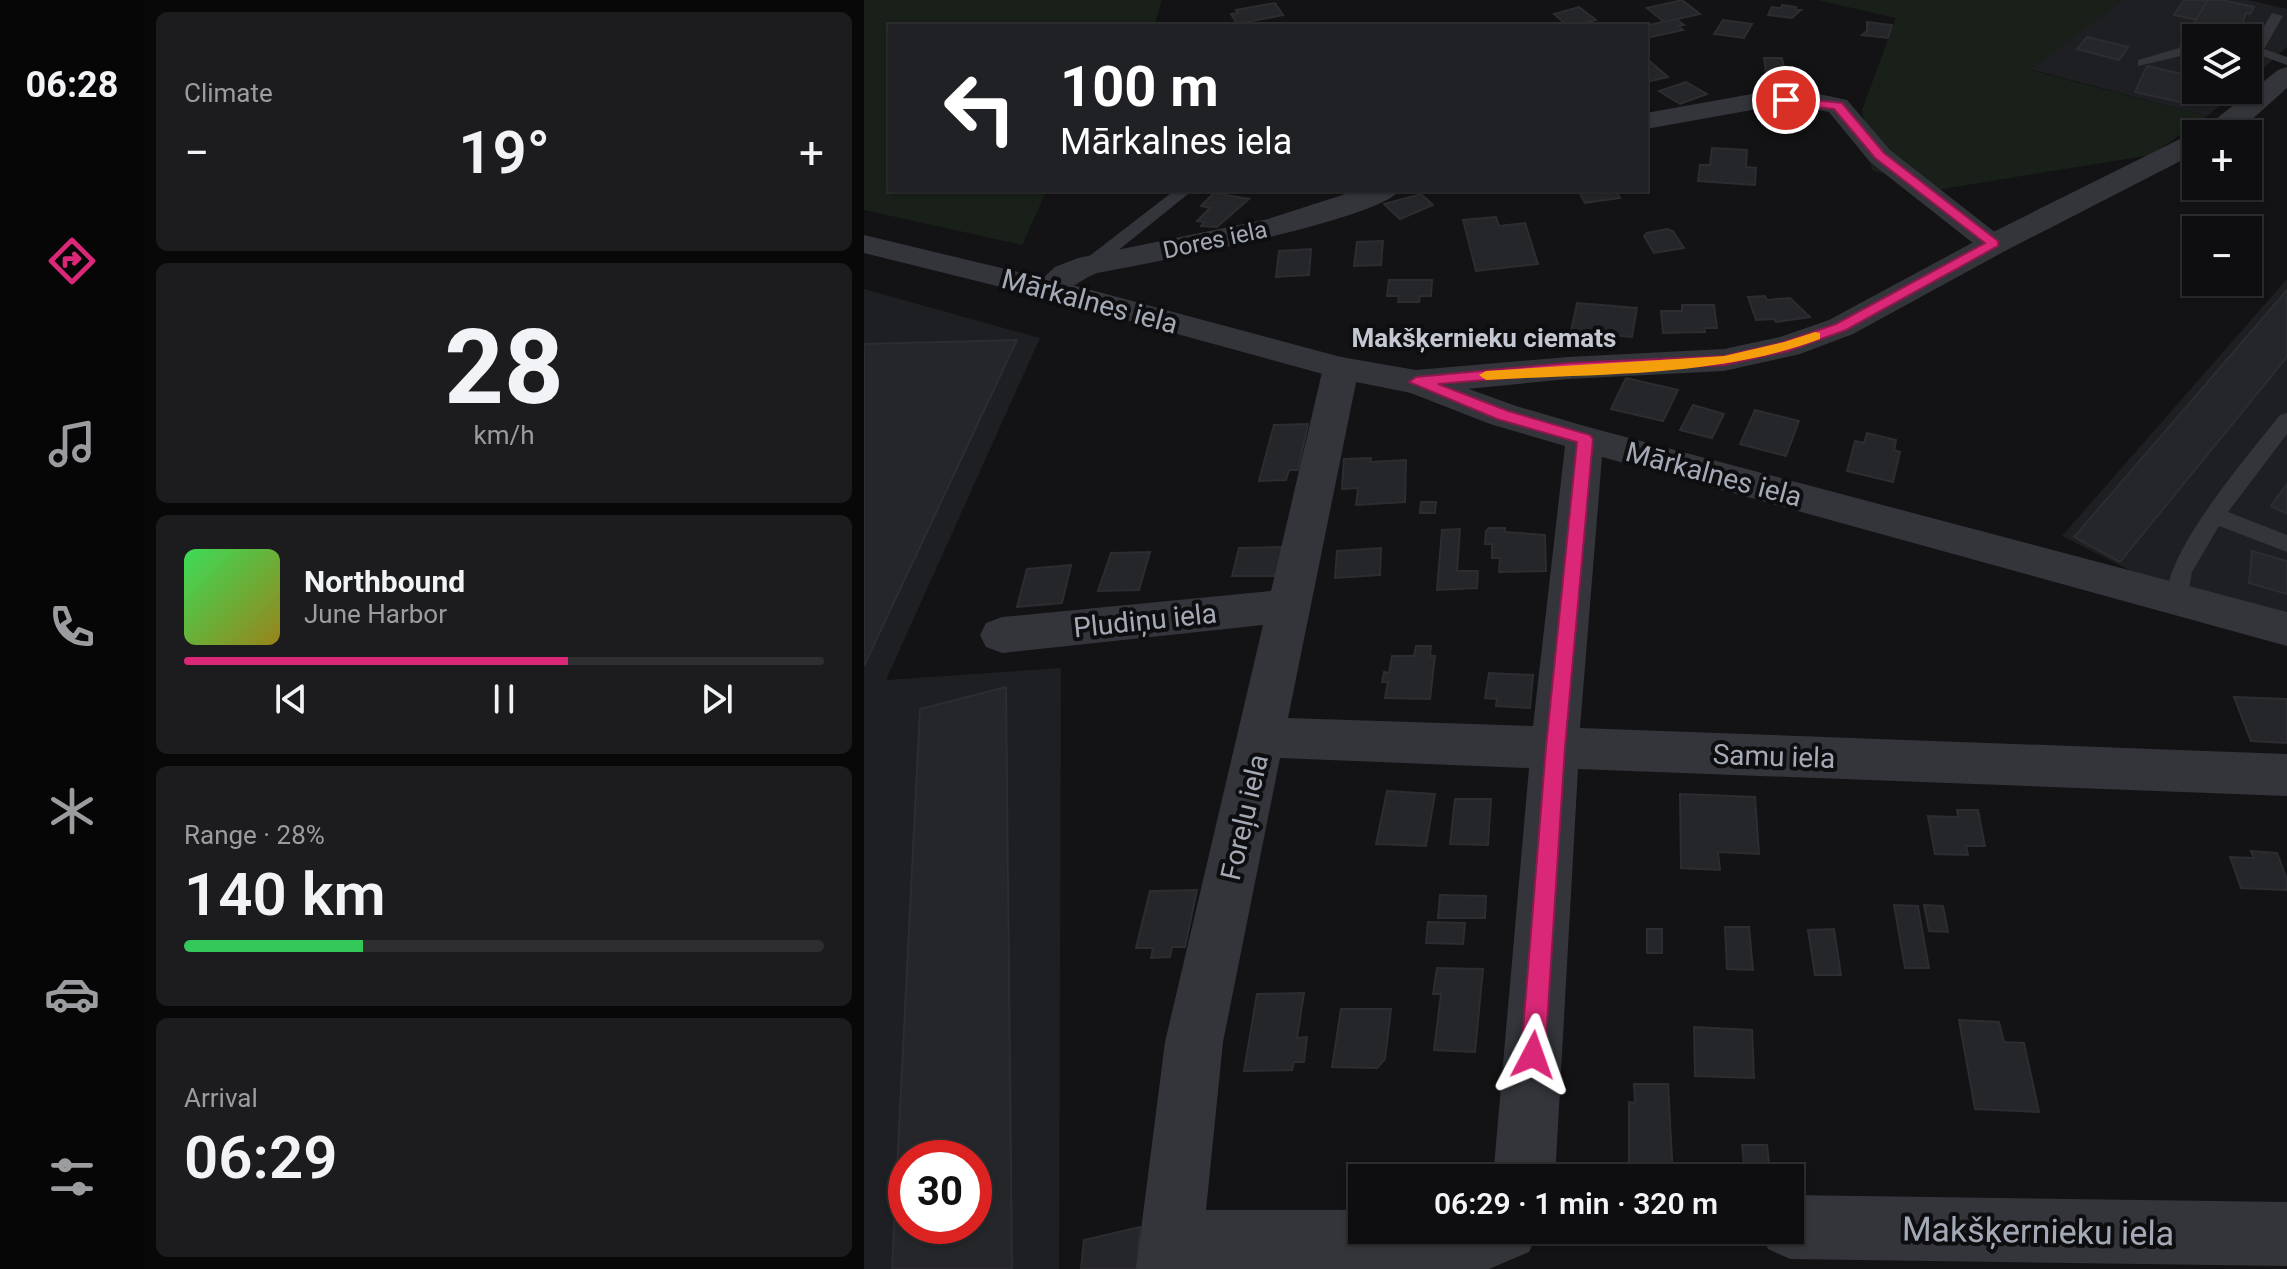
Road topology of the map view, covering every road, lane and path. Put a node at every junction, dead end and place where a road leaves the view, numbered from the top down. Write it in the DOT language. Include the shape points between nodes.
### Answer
graph roads {
  1 [pos="2277,16"];
  2 [pos="2262,36"];
  3 [pos="2262,53"];
  4 [pos="2182,55"];
  5 [pos="2287,61"];
  6 [pos="2143,63"];
  7 [pos="2287,75"];
  8 [pos="2235,120"];
  9 [pos="1648,121"];
  10 [pos="2182,149"];
  11 [pos="1182,192"];
  12 [pos="1380,192"];
  13 [pos="864,244"];
  14 [pos="1994,244"];
  15 [pos="1089,265"];
  16 [pos="1047,289"];
  17 [pos="1341,368"];
  18 [pos="1416,382"];
  19 [pos="2287,420"];
  20 [pos="1585,439"];
  21 [pos="2214,515"];
  22 [pos="2287,544"];
  23 [pos="2178,599"];
  24 [pos="1288,606"];
  25 [pos="2287,629"];
  26 [pos="1002,635"];
  27 [pos="1262,737"];
  28 [pos="1555,747"];
  29 [pos="2287,775"];
  30 [pos="1525,1164"];
  31 [pos="1804,1227"];
  32 [pos="2287,1234"];
  33 [pos="1430,1244"];
  34 [pos="1169,1255"];
  1 -- 2 [label="lane"];
  3 -- 5 [label="lane"];
  4 -- 6 [label="lane"];
  7 -- 8 [label="street"];
  9 -- 14 [label="street" via="1763,100 1838,106 1880,156"];
  10 -- 14 [label="street"];
  11 -- 15 [label="lane"];
  12 -- 15 [label="street, Dores iela" via="1331,213 1257,233"];
  13 -- 16 [label="street, Mārkalnes iela"];
  14 -- 18 [label="street" via="1841,327 1788,346 1724,360"];
  15 -- 16 [label="street, Dores iela"];
  16 -- 17 [label="street, Mārkalnes iela"];
  17 -- 18 [label="street, Mārkalnes iela"];
  17 -- 24 [label="street, Foreļu iela"];
  18 -- 20 [label="street, Mārkalnes iela"];
  19 -- 21 [label="lane"];
  20 -- 23 [label="street, Mārkalnes iela"];
  20 -- 28 [label="street"];
  21 -- 22 [label="lane"];
  21 -- 23 [label="lane" via="2181,572"];
  23 -- 25 [label="street, Mārkalnes iela"];
  24 -- 26 [label="street, Pludiņu iela"];
  24 -- 27 [label="street, Foreļu iela"];
  27 -- 28 [label="street, Samu iela"];
  27 -- 34 [label="street, Foreļu iela" via="1194,1042"];
  28 -- 29 [label="street, Samu iela"];
  28 -- 30 [label="street"];
  31 -- 32 [label="street, Makšķernieku iela"];
  33 -- 34 [label="street"];
}
